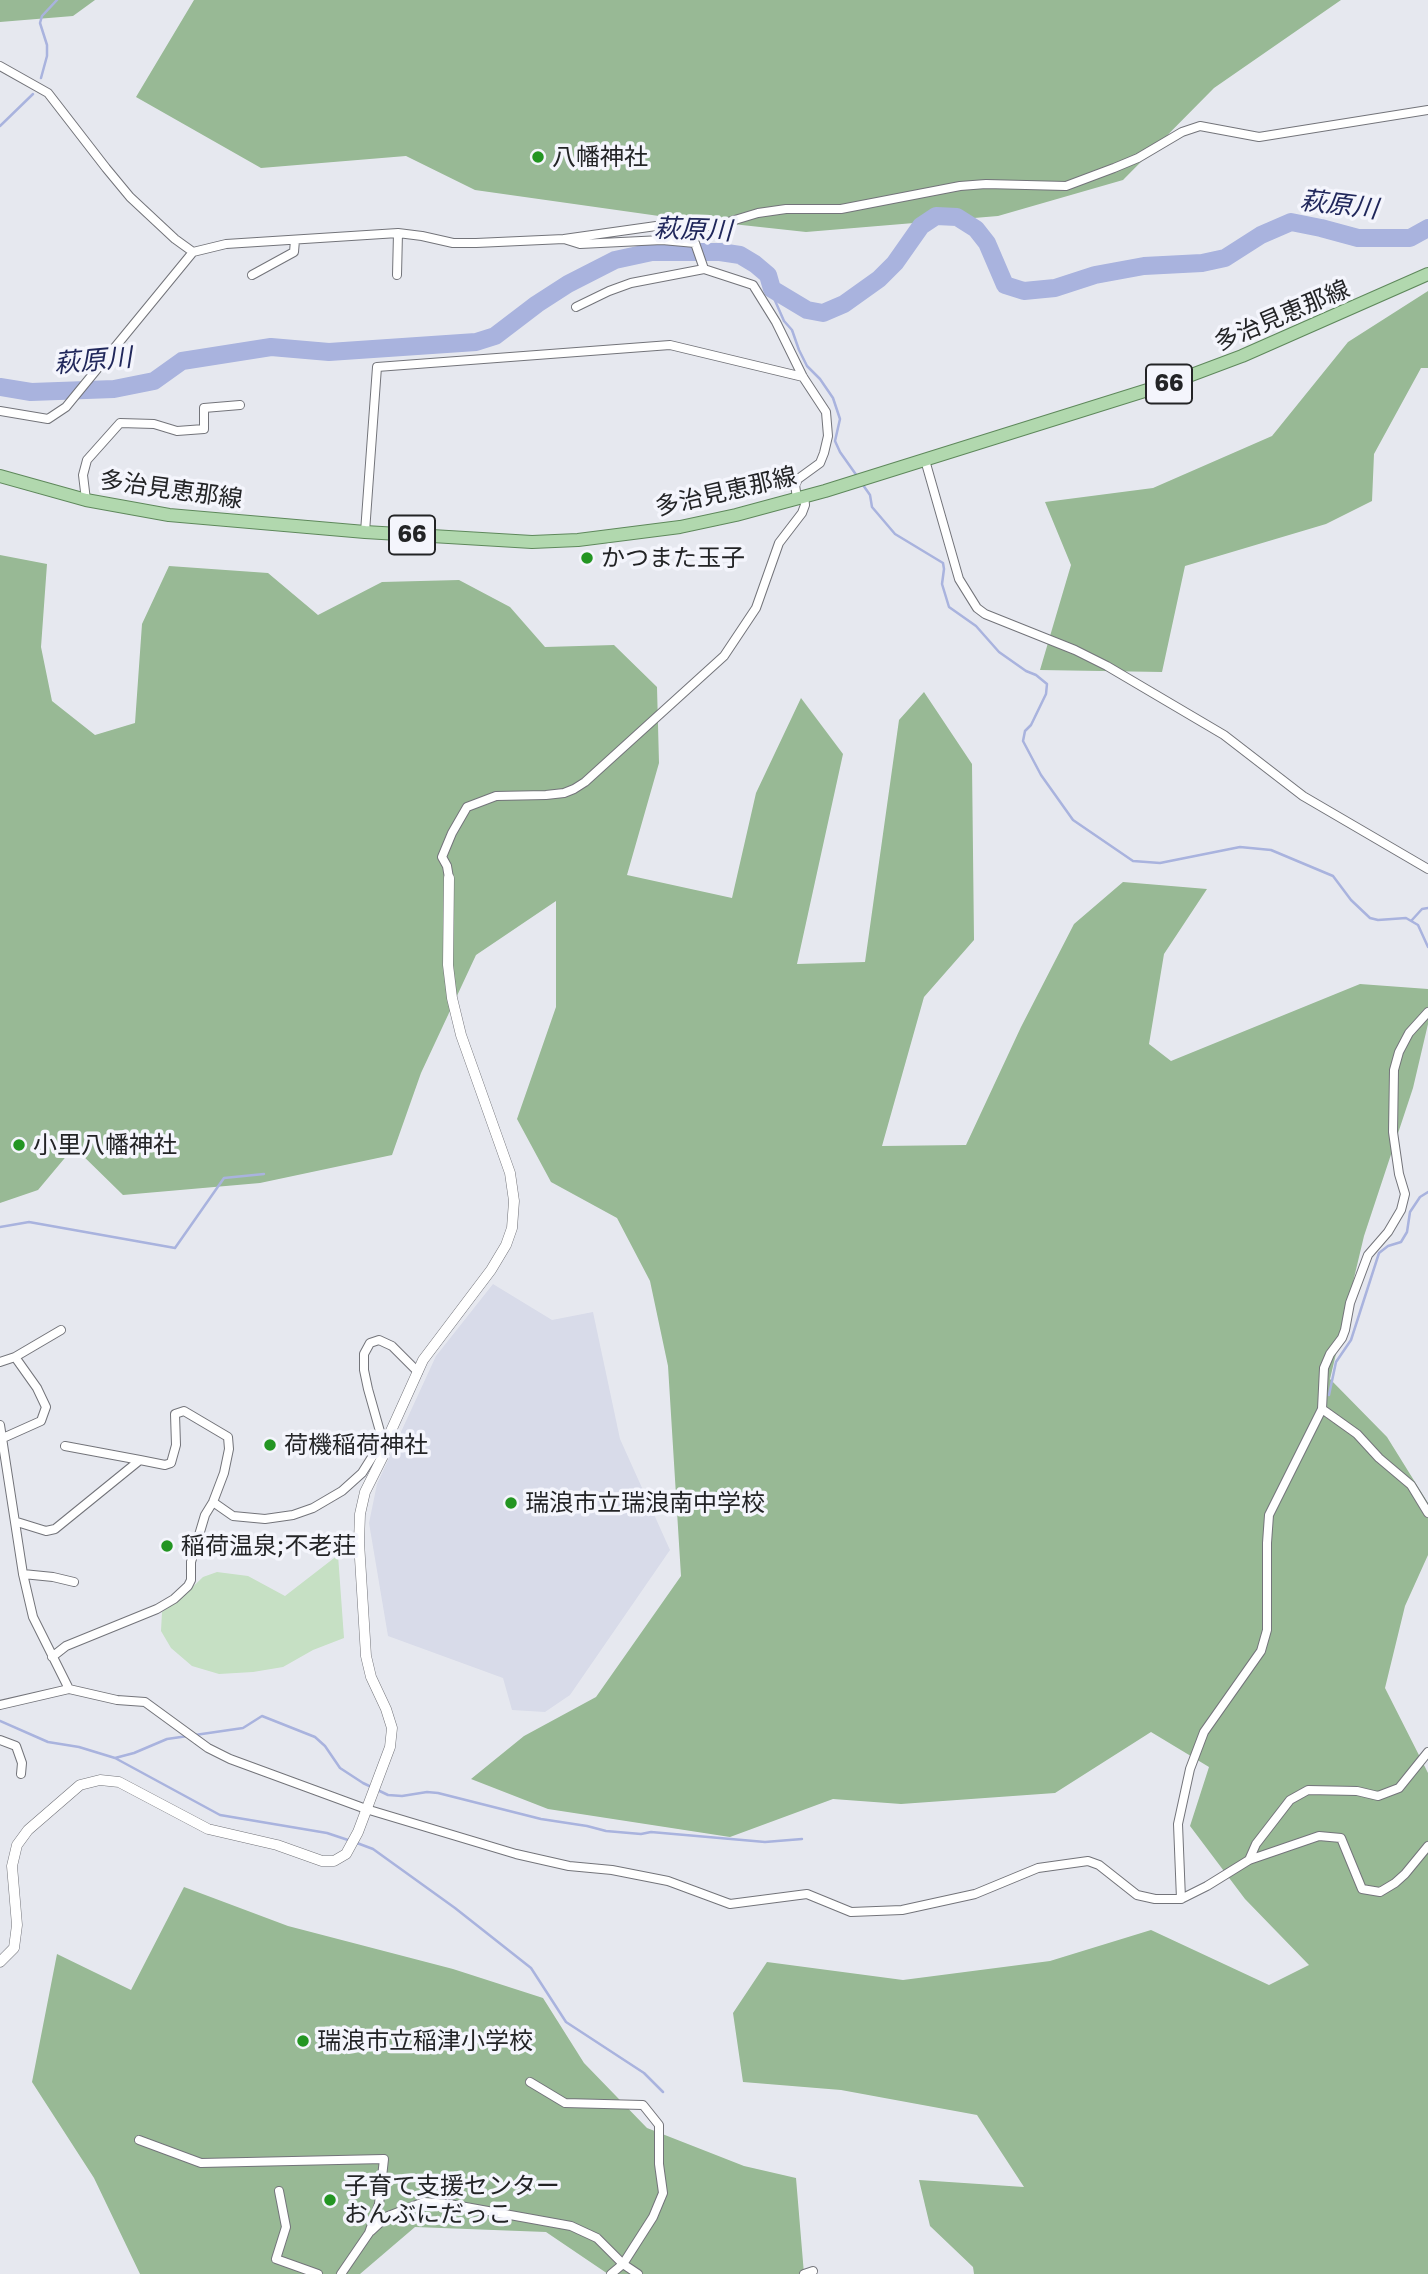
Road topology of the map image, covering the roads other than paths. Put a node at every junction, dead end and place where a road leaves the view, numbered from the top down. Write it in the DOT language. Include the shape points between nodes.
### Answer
graph roads {
  1 [pos="0,66"];
  2 [pos="1428,110"];
  3 [pos="398,233"];
  4 [pos="564,239"];
  5 [pos="295,240"];
  6 [pos="193,252"];
  7 [pos="704,269"];
  8 [pos="1428,274"];
  9 [pos="252,275"];
  10 [pos="397,275"];
  11 [pos="576,307"];
  12 [pos="803,377"];
  13 [pos="240,405"];
  14 [pos="0,411"];
  15 [pos="925,460"];
  16 [pos="0,476"];
  17 [pos="801,497"];
  18 [pos="86,499"];
  19 [pos="365,532"];
  20 [pos="1428,869"];
  21 [pos="449,878"];
  22 [pos="1428,1012"];
  23 [pos="61,1330"];
  24 [pos="15,1357"];
  25 [pos="0,1362"];
  26 [pos="418,1372"];
  27 [pos="1322,1409"];
  28 [pos="0,1425"];
  29 [pos="3,1438"];
  30 [pos="387,1444"];
  31 [pos="65,1446"];
  32 [pos="2,1452"];
  33 [pos="140,1460"];
  34 [pos="213,1503"];
  35 [pos="1428,1513"];
  36 [pos="17,1522"];
  37 [pos="23,1574"];
  38 [pos="74,1583"];
  39 [pos="52,1657"];
  40 [pos="69,1689"];
  41 [pos="1,1707"];
  42 [pos="0,1740"];
  43 [pos="1428,1752"];
  44 [pos="21,1774"];
  45 [pos="366,1810"];
  46 [pos="1428,1846"];
  47 [pos="1249,1860"];
  48 [pos="1181,1899"];
  49 [pos="0,1962"];
  50 [pos="530,2082"];
  51 [pos="139,2140"];
  52 [pos="279,2191"];
  53 [pos="369,2233"];
  54 [pos="623,2264"];
  55 [pos="318,2274"];
  56 [pos="341,2274"];
  57 [pos="611,2274"];
  58 [pos="638,2274"];
  1 -- 6 [label="street" via="48,93 130,197"];
  2 -- 4 [label="street" via="1259,137 1200,125 1126,163 1066,186 960,186 841,209 758,213 715,226 656,226"];
  3 -- 4 [label="street" via="453,243"];
  3 -- 5 [label="street"];
  3 -- 10 [label="street"];
  4 -- 7 [label="street" via="580,244 695,243"];
  5 -- 6 [label="street" via="226,244"];
  5 -- 9 [label="street" via="294,252"];
  6 -- 14 [label="street" via="66,407 48,419"];
  7 -- 11 [label="street" via="631,283"];
  7 -- 12 [label="street" via="753,285"];
  8 -- 15 [label="main road, 多治見恵那線 / 66" via="1205,371"];
  12 -- 17 [label="street" via="826,412 828,436 820,463 795,485"];
  12 -- 19 [label="street" via="670,345 377,367"];
  13 -- 18 [label="street" via="204,408 204,429 177,431 155,424 120,423 87,460 83,475"];
  15 -- 17 [label="main road, 多治見恵那線 / 66"];
  15 -- 20 [label="street" via="959,579 977,608 1107,666 1224,735 1310,800"];
  16 -- 18 [label="main road, 多治見恵那線 / 66"];
  17 -- 19 [label="main road, 多治見恵那線 / 66" via="680,527 578,540"];
  17 -- 21 [label="street" via="802,513 779,543 756,608 724,656 574,789 496,796 467,807 442,857"];
  18 -- 19 [label="main road, 多治見恵那線 / 66" via="202,519"];
  21 -- 26 [label="street" via="452,998 510,1172 514,1201 506,1245"];
  22 -- 27 [label="street" via="1409,1033 1394,1070 1392,1132 1405,1194 1401,1210 1368,1255 1342,1338 1324,1368"];
  23 -- 24 [label="street"];
  24 -- 25 [label="street"];
  24 -- 29 [label="street" via="46,1407 41,1420"];
  26 -- 30 [label="street"];
  26 -- 30 [label="street" via="392,1346 379,1340 370,1343 364,1354 368,1389"];
  27 -- 35 [label="street" via="1357,1434 1411,1485"];
  27 -- 48 [label="street" via="1269,1515 1267,1630 1261,1651 1204,1732 1190,1769 1178,1824"];
  28 -- 29 [label="street"];
  29 -- 32 [label="street"];
  30 -- 34 [label="street" via="379,1446 362,1473 342,1492 293,1515 265,1519 233,1516"];
  30 -- 45 [label="street" via="360,1514 366,1656 392,1728 390,1746"];
  31 -- 33 [label="street"];
  32 -- 36 [label="street"];
  33 -- 34 [label="street" via="171,1463 176,1445 175,1414 184,1410 228,1437 229,1449"];
  33 -- 36 [label="street" via="55,1529 46,1531"];
  34 -- 39 [label="street" via="205,1515 188,1586 157,1609 66,1646"];
  36 -- 37 [label="street"];
  37 -- 38 [label="street"];
  37 -- 39 [label="street" via="33,1617"];
  39 -- 40 [label="street"];
  40 -- 41 [label="street"];
  40 -- 45 [label="street" via="145,1702 230,1759"];
  42 -- 44 [label="street" via="16,1746"];
  43 -- 47 [label="street" via="1399,1788 1378,1796 1308,1790 1290,1800"];
  45 -- 48 [label="street" via="516,1854 668,1881 730,1905 807,1894 851,1912 902,1910 975,1894 1038,1868 1088,1861 1137,1895"];
  45 -- 49 [label="street" via="346,1854 322,1861 208,1829 119,1782 80,1785 17,1845 12,1866 17,1925 14,1948"];
  46 -- 47 [label="street" via="1405,1874 1380,1892 1363,1889 1341,1838 1318,1836"];
  47 -- 48 [label="street"];
  50 -- 54 [label="street" via="565,2103 643,2105 659,2125 663,2193"];
  51 -- 53 [label="street" via="201,2163 384,2159 379,2204"];
  52 -- 55 [label="street" via="286,2227 276,2259"];
  53 -- 54 [label="street" via="386,2217 424,2202 449,2204 571,2226 597,2238"];
  53 -- 56 [label="street"];
  54 -- 57 [label="street"];
  54 -- 58 [label="street"];
}
